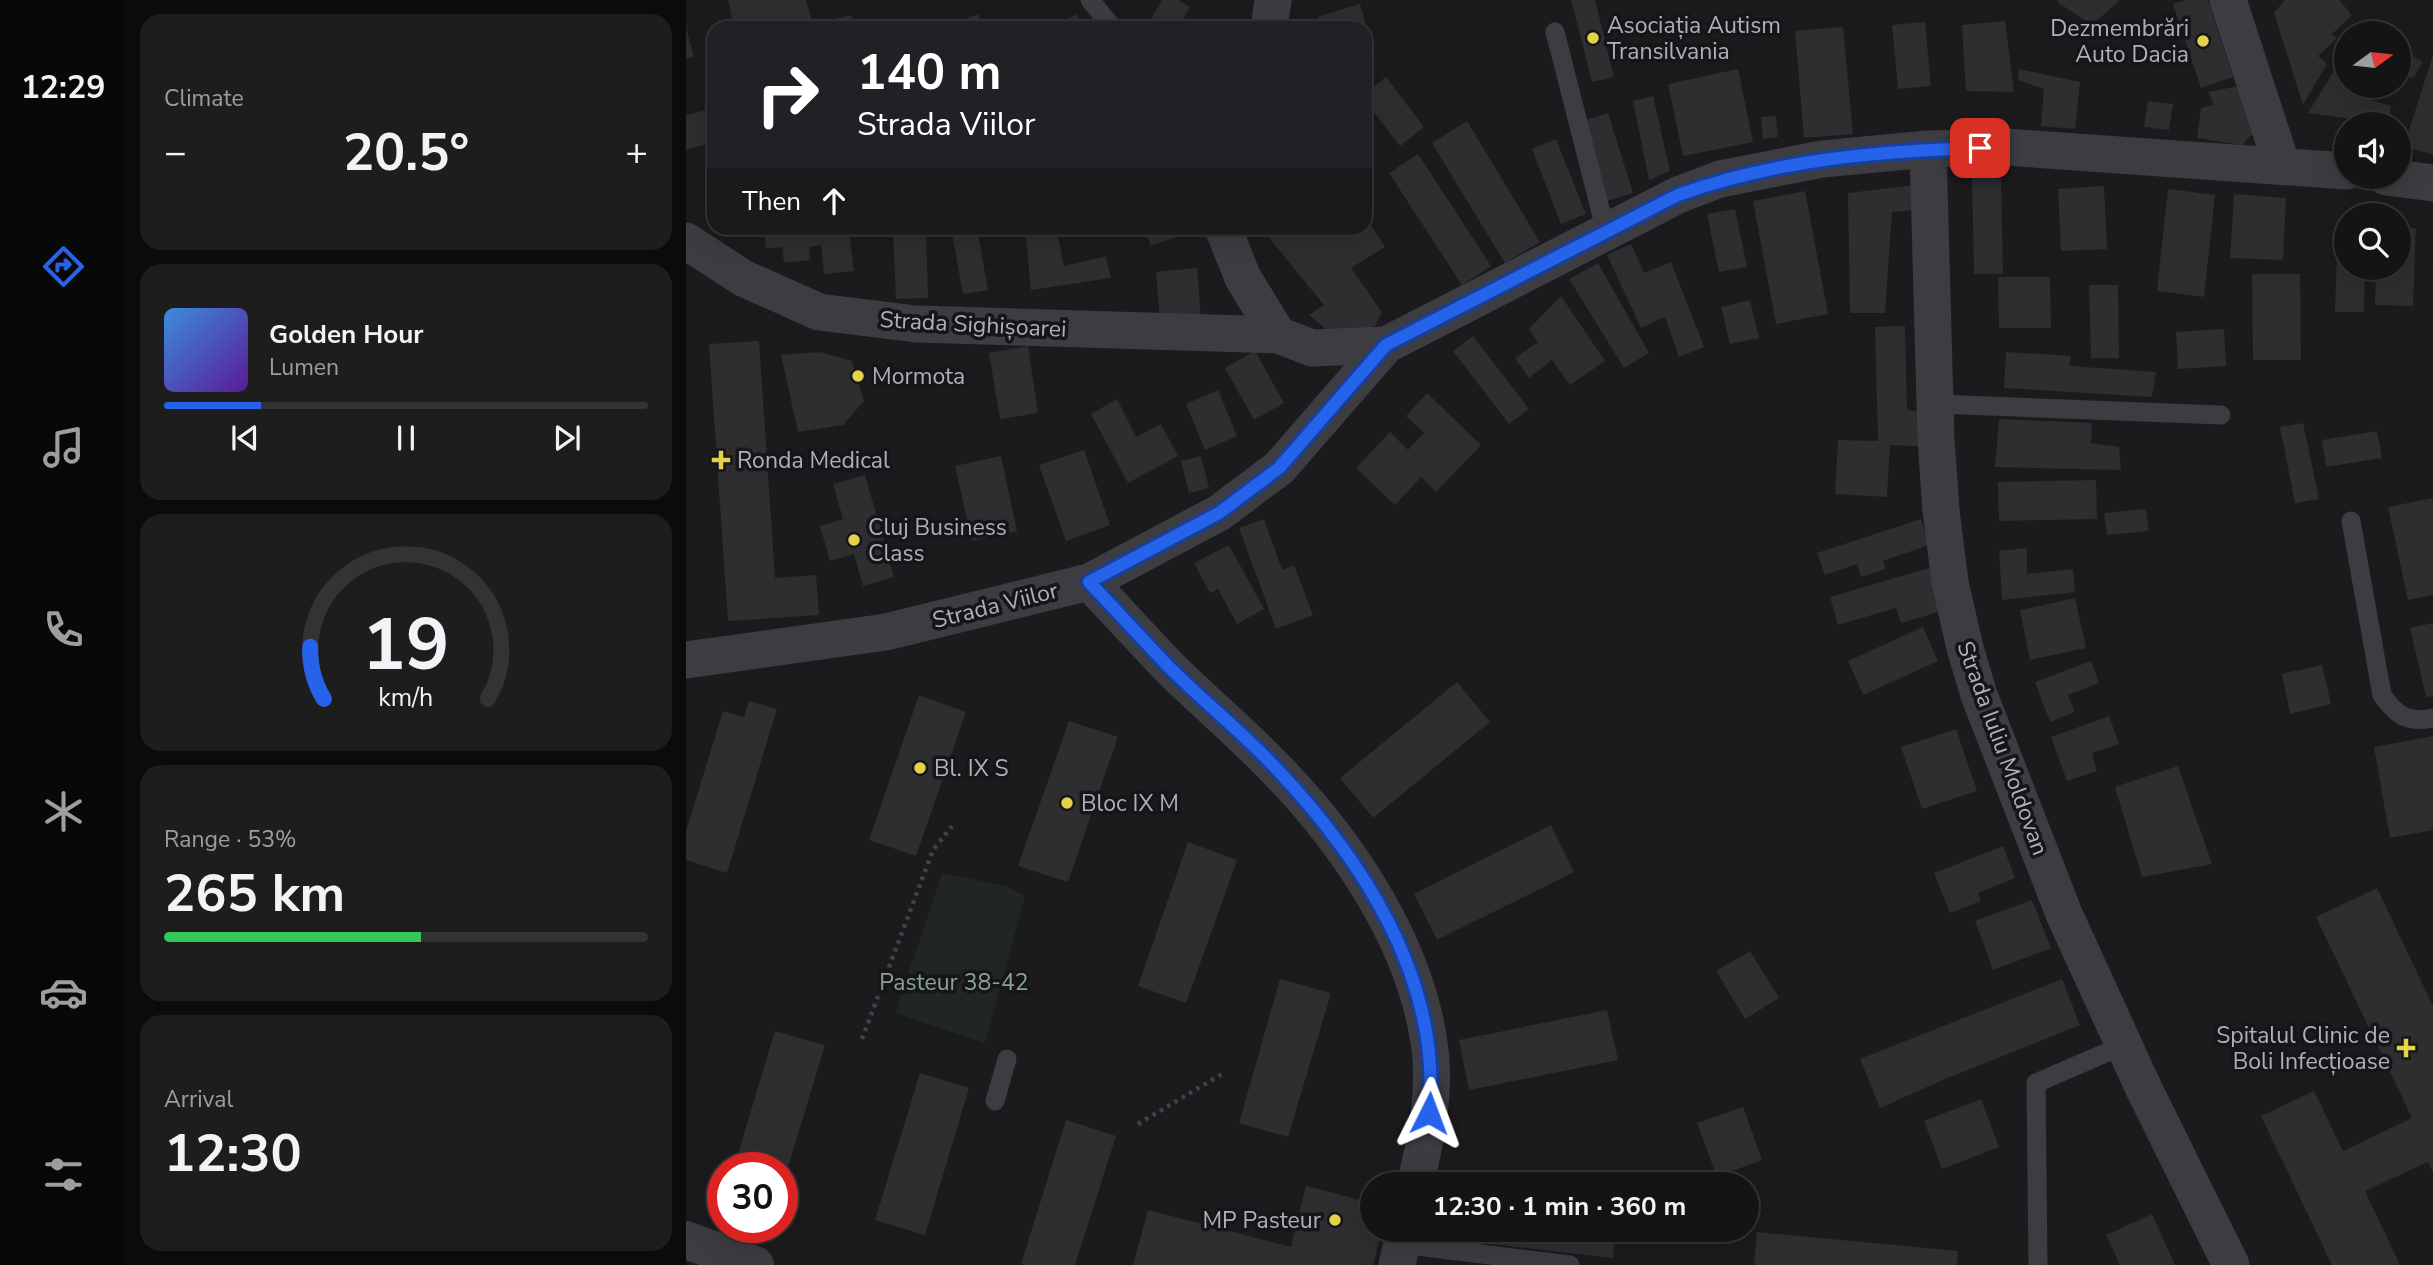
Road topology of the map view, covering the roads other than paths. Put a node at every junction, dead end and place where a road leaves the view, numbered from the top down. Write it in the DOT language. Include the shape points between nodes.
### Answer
graph roads {
  1 [pos="1090,0"];
  2 [pos="1273,0"];
  3 [pos="2228,0"];
  4 [pos="1107,21"];
  5 [pos="1270,21"];
  6 [pos="1555,32"];
  7 [pos="1928,149"];
  8 [pos="2282,166"];
  9 [pos="2334,170"];
  10 [pos="2411,180"];
  11 [pos="2433,183"];
  12 [pos="1606,232"];
  13 [pos="1226,235"];
  14 [pos="686,241"];
  15 [pos="1278,335"];
  16 [pos="1386,345"];
  17 [pos="1936,404"];
  18 [pos="2221,415"];
  19 [pos="2351,521"];
  20 [pos="1089,582"];
  21 [pos="686,660"];
  22 [pos="2433,718"];
  23 [pos="2124,1045"];
  24 [pos="1007,1059"];
  25 [pos="995,1101"];
  26 [pos="1418,1172"];
  27 [pos="686,1240"];
  28 [pos="1401,1247"];
  29 [pos="755,1265"];
  30 [pos="1570,1265"];
  31 [pos="2038,1265"];
  32 [pos="2231,1265"];
  1 -- 4 [label="lane"];
  2 -- 5 [label="street"];
  3 -- 8 [label="street"];
  6 -- 12 [label="lane"];
  7 -- 8 [label="street" via="2006,147"];
  7 -- 12 [label="street" via="1822,159 1720,179"];
  7 -- 17 [label="street, Strada Iuliu Moldovan"];
  8 -- 9 [label="street"];
  10 -- 11 [label="street"];
  12 -- 16 [label="street"];
  13 -- 15 [label="street" via="1243,278"];
  14 -- 15 [label="street, Strada Sighișoarei" via="743,278 819,312 916,324"];
  15 -- 16 [label="street, Strada Sighișoarei" via="1312,348"];
  16 -- 20 [label="street, Strada Viilor" via="1279,468 1219,513"];
  17 -- 18 [label="lane"];
  17 -- 23 [label="street, Strada Iuliu Moldovan" via="1941,510 1965,648 2064,914"];
  19 -- 22 [label="lane" via="2382,695 2395,714"];
  20 -- 21 [label="street, Strada Viilor" via="886,632"];
  20 -- 26 [label="street" via="1309,805 1356,866 1389,921 1417,990 1431,1058 1432,1093"];
  23 -- 31 [label="lane" via="2036,1083"];
  23 -- 32 [label="street, Strada Iuliu Moldovan"];
  24 -- 25 [label="lane"];
  27 -- 29 [label="street"];
  28 -- 30 [label="lane"];
}
